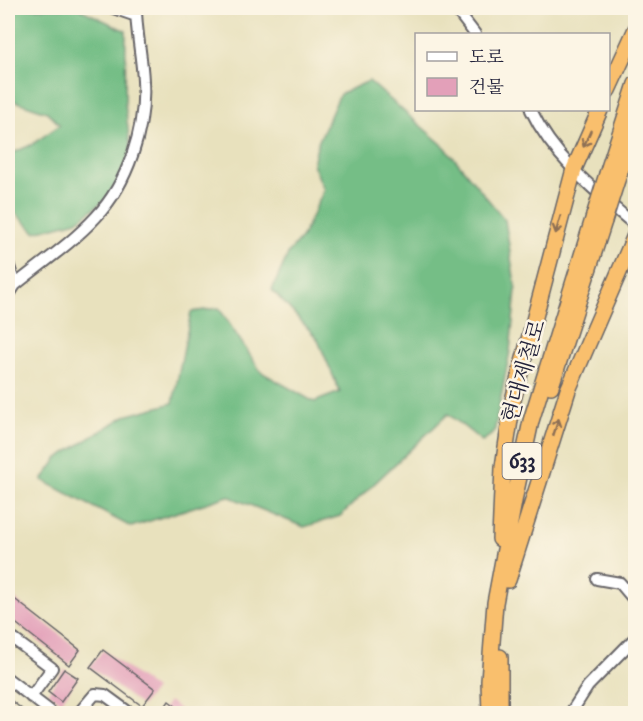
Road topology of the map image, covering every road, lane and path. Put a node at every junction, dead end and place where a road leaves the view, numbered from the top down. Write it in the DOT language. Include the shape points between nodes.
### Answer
graph roads {
  1 [pos="113,8"];
  2 [pos="455,8"];
  3 [pos="136,12"];
  4 [pos="636,29"];
  5 [pos="474,33"];
  6 [pos="636,84"];
  7 [pos="610,88"];
  8 [pos="532,111"];
  9 [pos="600,111"];
  10 [pos="636,122"];
  11 [pos="574,169"];
  12 [pos="612,177"];
  13 [pos="636,226"];
  14 [pos="636,233"];
  15 [pos="8,263"];
  16 [pos="15,285"];
  17 [pos="8,296"];
  18 [pos="597,579"];
  19 [pos="503,581"];
  20 [pos="636,602"];
  21 [pos="8,635"];
  22 [pos="636,637"];
  23 [pos="8,680"];
  24 [pos="31,697"];
  25 [pos="50,713"];
  26 [pos="78,714"];
  27 [pos="131,714"];
  28 [pos="490,714"];
  29 [pos="500,714"];
  30 [pos="570,714"];
  1 -- 3 [label="street"];
  2 -- 5 [label="street"];
  3 -- 16 [label="street" via="143,105 138,136 123,176 97,216"];
  4 -- 7 [label="highway"];
  6 -- 12 [label="highway, 현대제철로 / 633"];
  8 -- 11 [label="street" via="552,146"];
  9 -- 11 [label="highway, one-way"];
  10 -- 12 [label="highway, 현대제철로 / 633"];
  11 -- 13 [label="street"];
  11 -- 19 [label="highway, one-way" via="513,400 503,467"];
  12 -- 19 [label="highway, 현대제철로 / 633, bridge" via="531,421"];
  19 -- 14 [label="highway, one-way" via="568,390"];
  15 -- 16 [label="street"];
  16 -- 17 [label="street"];
  18 -- 20 [label="street" via="620,583"];
  19 -- 28 [label="highway, 현대제철로 / 633" via="491,643"];
  19 -- 29 [label="highway, 현대제철로 / 633"];
  21 -- 24 [label="street" via="52,668"];
  22 -- 30 [label="street" via="588,686"];
  23 -- 24 [label="street"];
  24 -- 25 [label="street"];
  26 -- 27 [label="street" via="95,694 105,695"];
}
